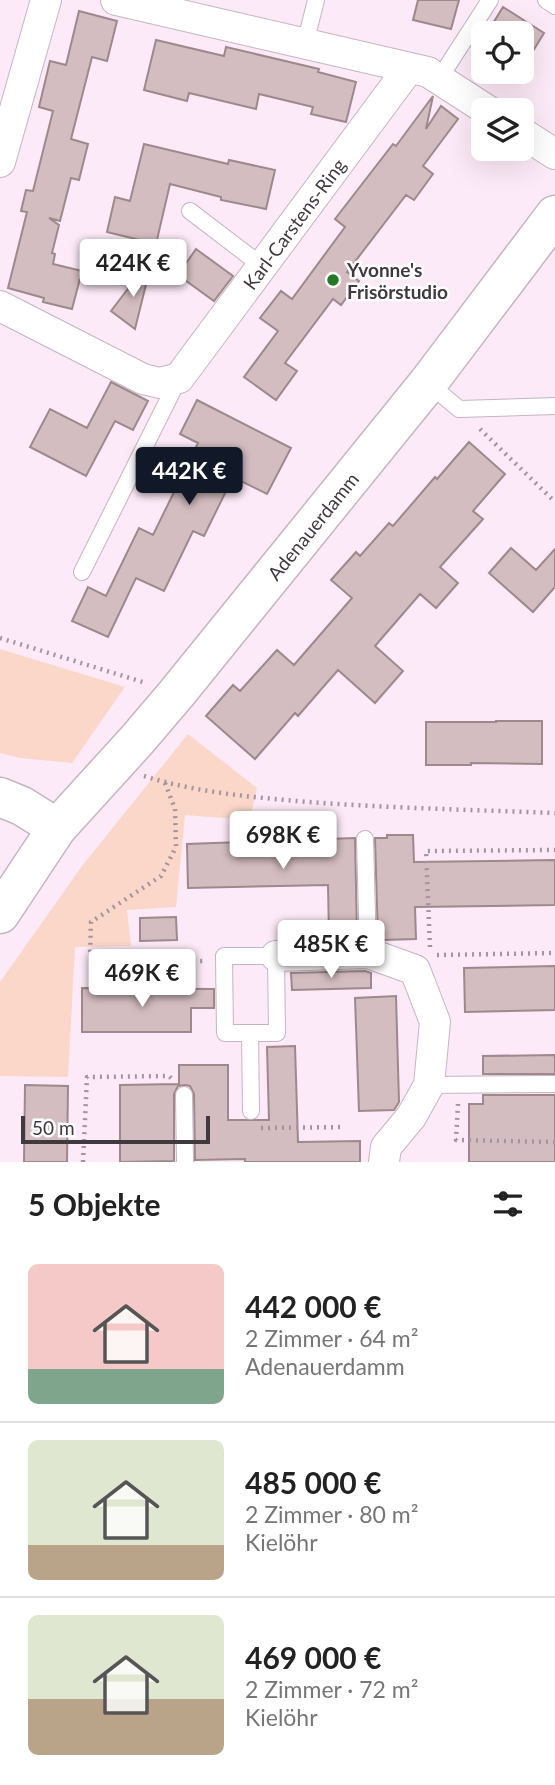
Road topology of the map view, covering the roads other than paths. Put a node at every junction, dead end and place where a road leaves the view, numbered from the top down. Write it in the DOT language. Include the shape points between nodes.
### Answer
graph roads {
  1 [pos="46,0"];
  2 [pos="316,0"];
  3 [pos="490,0"];
  4 [pos="546,0"];
  5 [pos="132,2"];
  6 [pos="555,6"];
  7 [pos="305,44"];
  8 [pos="408,68"];
  9 [pos="439,79"];
  10 [pos="471,100"];
  11 [pos="6,117"];
  12 [pos="534,141"];
  13 [pos="555,154"];
  14 [pos="0,162"];
  15 [pos="190,211"];
  16 [pos="555,215"];
  17 [pos="262,266"];
  18 [pos="0,306"];
  19 [pos="179,377"];
  20 [pos="428,383"];
  21 [pos="555,406"];
  22 [pos="82,572"];
  23 [pos="0,797"];
  24 [pos="57,828"];
  25 [pos="365,839"];
  26 [pos="0,914"];
  27 [pos="368,953"];
  28 [pos="276,956"];
  29 [pos="250,1033"];
  30 [pos="555,1084"];
  31 [pos="429,1085"];
  32 [pos="184,1095"];
  33 [pos="251,1111"];
  34 [pos="185,1162"];
  35 [pos="384,1162"];
  1 -- 11 [label="street"];
  2 -- 7 [label="lane"];
  3 -- 9 [label="lane"];
  4 -- 6 [label="lane"];
  5 -- 7 [label="street"];
  7 -- 8 [label="street"];
  8 -- 9 [label="street"];
  8 -- 17 [label="street, Karl-Carstens-Ring"];
  9 -- 10 [label="street"];
  11 -- 14 [label="street"];
  12 -- 13 [label="street"];
  15 -- 17 [label="lane"];
  16 -- 20 [label="street, Adenauerdamm"];
  17 -- 19 [label="street, Karl-Carstens-Ring"];
  18 -- 19 [label="street" via="143,379 160,383"];
  19 -- 22 [label="lane, Karl-Carstens-Ring"];
  20 -- 21 [label="lane" via="460,409"];
  20 -- 24 [label="street, Adenauerdamm" via="177,693"];
  23 -- 24 [label="street"];
  24 -- 26 [label="street, Adenauerdamm"];
  25 -- 27 [label="lane"];
  27 -- 28 [label="street"];
  27 -- 31 [label="street" via="415,970 435,1022"];
  28 -- 29 [label="lane" via="277,1032"];
  28 -- 29 [label="lane" via="224,956 225,1033"];
  29 -- 33 [label="lane"];
  30 -- 31 [label="lane"];
  31 -- 35 [label="street" via="386,1147"];
  32 -- 34 [label="lane"];
}
